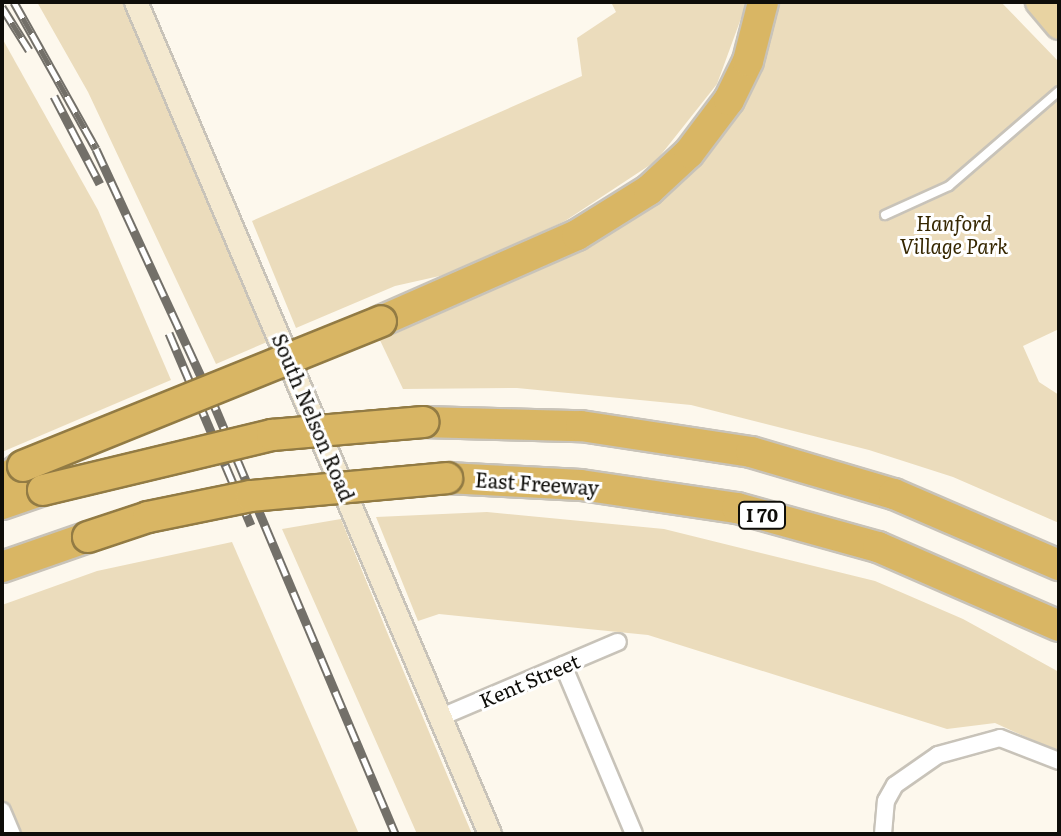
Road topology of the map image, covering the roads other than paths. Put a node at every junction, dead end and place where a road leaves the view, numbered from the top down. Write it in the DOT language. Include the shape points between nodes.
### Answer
graph roads {
  1 [pos="136,2"];
  2 [pos="763,2"];
  3 [pos="1039,2"];
  4 [pos="1059,26"];
  5 [pos="1059,91"];
  6 [pos="885,215"];
  7 [pos="12,474"];
  8 [pos="2,504"];
  9 [pos="1059,565"];
  10 [pos="2,567"];
  11 [pos="1059,626"];
  12 [pos="618,642"];
  13 [pos="563,665"];
  14 [pos="441,717"];
  15 [pos="1059,761"];
  16 [pos="2,811"];
  17 [pos="12,834"];
  18 [pos="490,834"];
  19 [pos="634,834"];
  20 [pos="883,834"];
  1 -- 14 [label="street, South Nelson Road"];
  2 -- 7 [label="highway, bridge" via="748,61 729,100 696,145 649,190 577,235"];
  3 -- 4 [label="main road"];
  5 -- 6 [label="lane" via="949,186"];
  8 -- 9 [label="highway, bridge" via="272,435 423,422 581,426 751,452 894,494"];
  10 -- 11 [label="highway, East Freeway / I 70, bridge" via="148,517 251,496 447,478 611,488 737,508 878,547"];
  12 -- 13 [label="street, Kent Street"];
  13 -- 14 [label="street, Kent Street"];
  13 -- 19 [label="street"];
  14 -- 18 [label="street, South Nelson Road"];
  15 -- 20 [label="street" via="1000,738 938,755 895,785 884,811"];
  16 -- 17 [label="street"];
}
